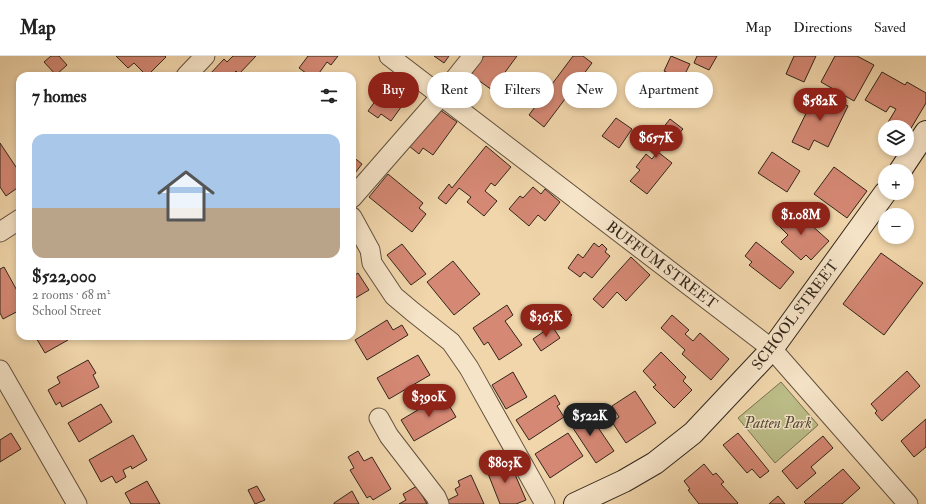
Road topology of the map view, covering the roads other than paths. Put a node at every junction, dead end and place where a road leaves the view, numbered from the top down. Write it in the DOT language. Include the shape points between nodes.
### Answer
graph roads {
  1 [pos="205,56"];
  2 [pos="389,56"];
  3 [pos="473,56"];
  4 [pos="190,72"];
  5 [pos="460,72"];
  6 [pos="427,85"];
  7 [pos="431,108"];
  8 [pos="457,108"];
  9 [pos="926,132"];
  10 [pos="905,164"];
  11 [pos="356,193"];
  12 [pos="880,200"];
  13 [pos="16,222"];
  14 [pos="356,224"];
  15 [pos="0,232"];
  16 [pos="772,349"];
  17 [pos="0,370"];
  18 [pos="379,418"];
  19 [pos="77,504"];
  20 [pos="439,504"];
  21 [pos="545,504"];
  22 [pos="575,504"];
  23 [pos="908,504"];
  1 -- 4 [label="street"];
  2 -- 6 [label="street, BUFFUM STREET"];
  3 -- 5 [label="street"];
  7 -- 11 [label="street"];
  8 -- 16 [label="street, BUFFUM STREET"];
  9 -- 10 [label="street"];
  12 -- 16 [label="street, SCHOOL STREET"];
  13 -- 15 [label="street"];
  14 -- 21 [label="street" via="370,250 372,263 394,296 451,342 469,368"];
  16 -- 22 [label="street, SCHOOL STREET" via="693,432 655,462 630,478"];
  16 -- 23 [label="street, BUFFUM STREET"];
  17 -- 19 [label="street"];
  18 -- 20 [label="street" via="389,436 436,496"];
}
